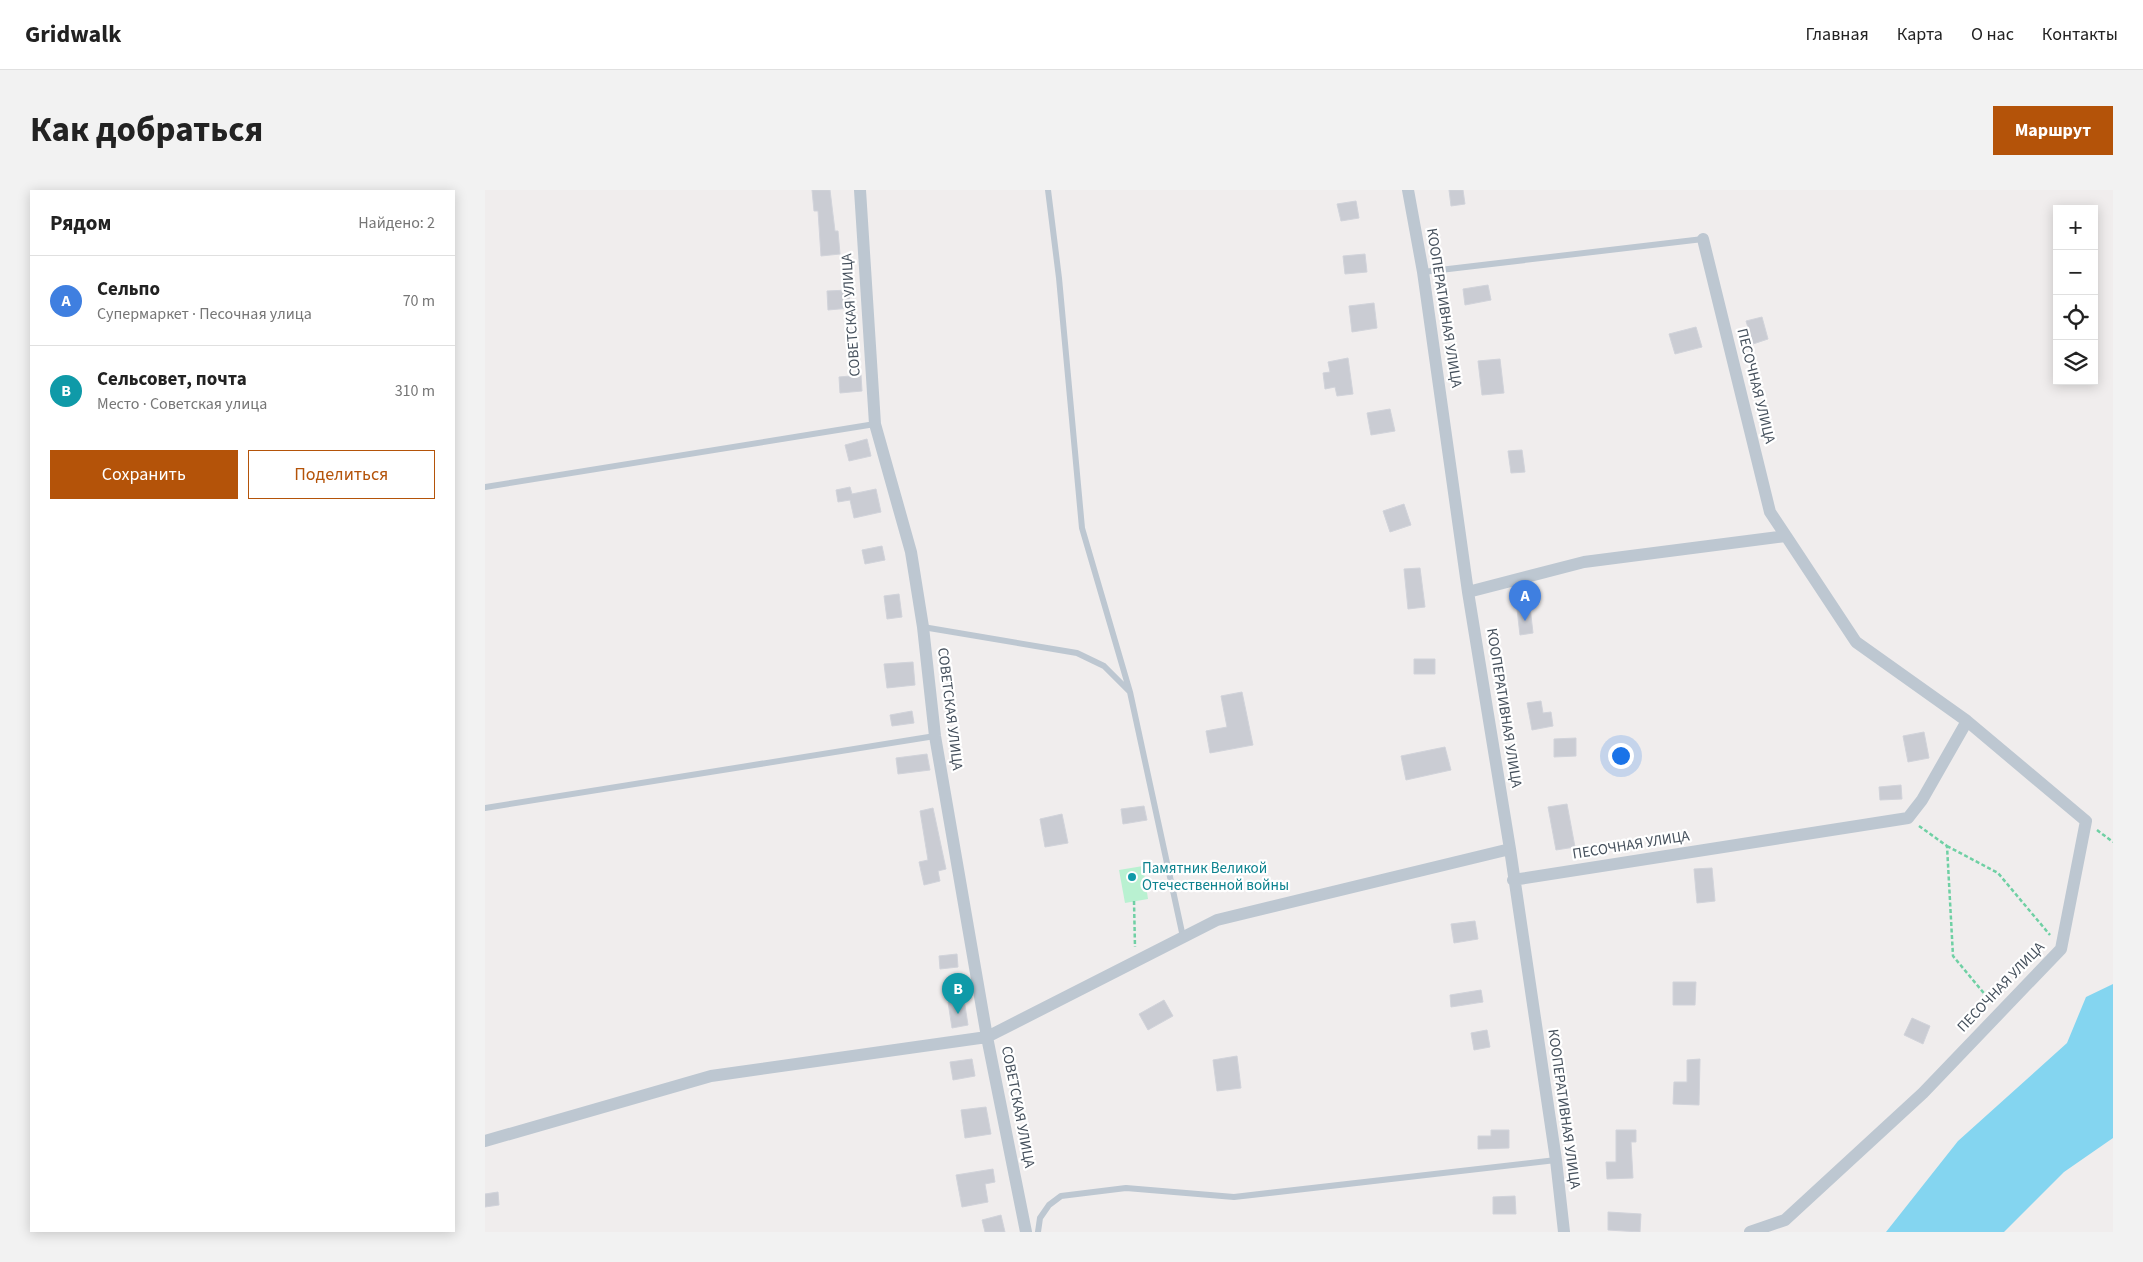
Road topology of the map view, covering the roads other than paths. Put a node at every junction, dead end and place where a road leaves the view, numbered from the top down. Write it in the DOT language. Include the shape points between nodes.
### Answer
graph roads {
  1 [pos="860,190"];
  2 [pos="1048,190"];
  3 [pos="1408,190"];
  4 [pos="1703,239"];
  5 [pos="1423,272"];
  6 [pos="875,424"];
  7 [pos="485,488"];
  8 [pos="1786,536"];
  9 [pos="1468,592"];
  10 [pos="923,627"];
  11 [pos="1130,692"];
  12 [pos="1967,720"];
  13 [pos="935,736"];
  14 [pos="485,808"];
  15 [pos="1510,849"];
  16 [pos="1513,880"];
  17 [pos="1183,937"];
  18 [pos="987,1037"];
  19 [pos="485,1141"];
  20 [pos="1556,1160"];
  21 [pos="1026,1232"];
  22 [pos="1038,1232"];
  23 [pos="1564,1232"];
  24 [pos="1749,1232"];
  1 -- 6 [label="street, СОВЕТСКАЯ УЛИЦА"];
  2 -- 11 [label="lane" via="1082,528"];
  3 -- 5 [label="street, КООПЕРАТИВНАЯ УЛИЦА"];
  4 -- 5 [label="lane"];
  4 -- 8 [label="street, ПЕСОЧНАЯ УЛИЦА" via="1770,512"];
  5 -- 9 [label="street, КООПЕРАТИВНАЯ УЛИЦА"];
  6 -- 7 [label="lane"];
  6 -- 10 [label="street, СОВЕТСКАЯ УЛИЦА" via="911,552"];
  8 -- 9 [label="street" via="1585,562"];
  8 -- 12 [label="street, ПЕСОЧНАЯ УЛИЦА" via="1857,642"];
  9 -- 15 [label="street, КООПЕРАТИВНАЯ УЛИЦА"];
  10 -- 11 [label="lane" via="1077,653 1104,666"];
  10 -- 13 [label="street, СОВЕТСКАЯ УЛИЦА"];
  11 -- 17 [label="lane"];
  12 -- 16 [label="street, ПЕСОЧНАЯ УЛИЦА" via="1922,800 1907,818"];
  12 -- 24 [label="street, ПЕСОЧНАЯ УЛИЦА" via="2086,821 2061,949 1923,1092 1785,1220"];
  13 -- 14 [label="lane"];
  13 -- 18 [label="street, СОВЕТСКАЯ УЛИЦА"];
  15 -- 16 [label="street, КООПЕРАТИВНАЯ УЛИЦА"];
  15 -- 17 [label="street" via="1217,920"];
  16 -- 20 [label="street, КООПЕРАТИВНАЯ УЛИЦА"];
  17 -- 18 [label="street"];
  18 -- 19 [label="street" via="711,1076"];
  18 -- 21 [label="street, СОВЕТСКАЯ УЛИЦА"];
  20 -- 22 [label="lane" via="1233,1197 1126,1188 1061,1196 1040,1218"];
  20 -- 23 [label="street, КООПЕРАТИВНАЯ УЛИЦА"];
}
